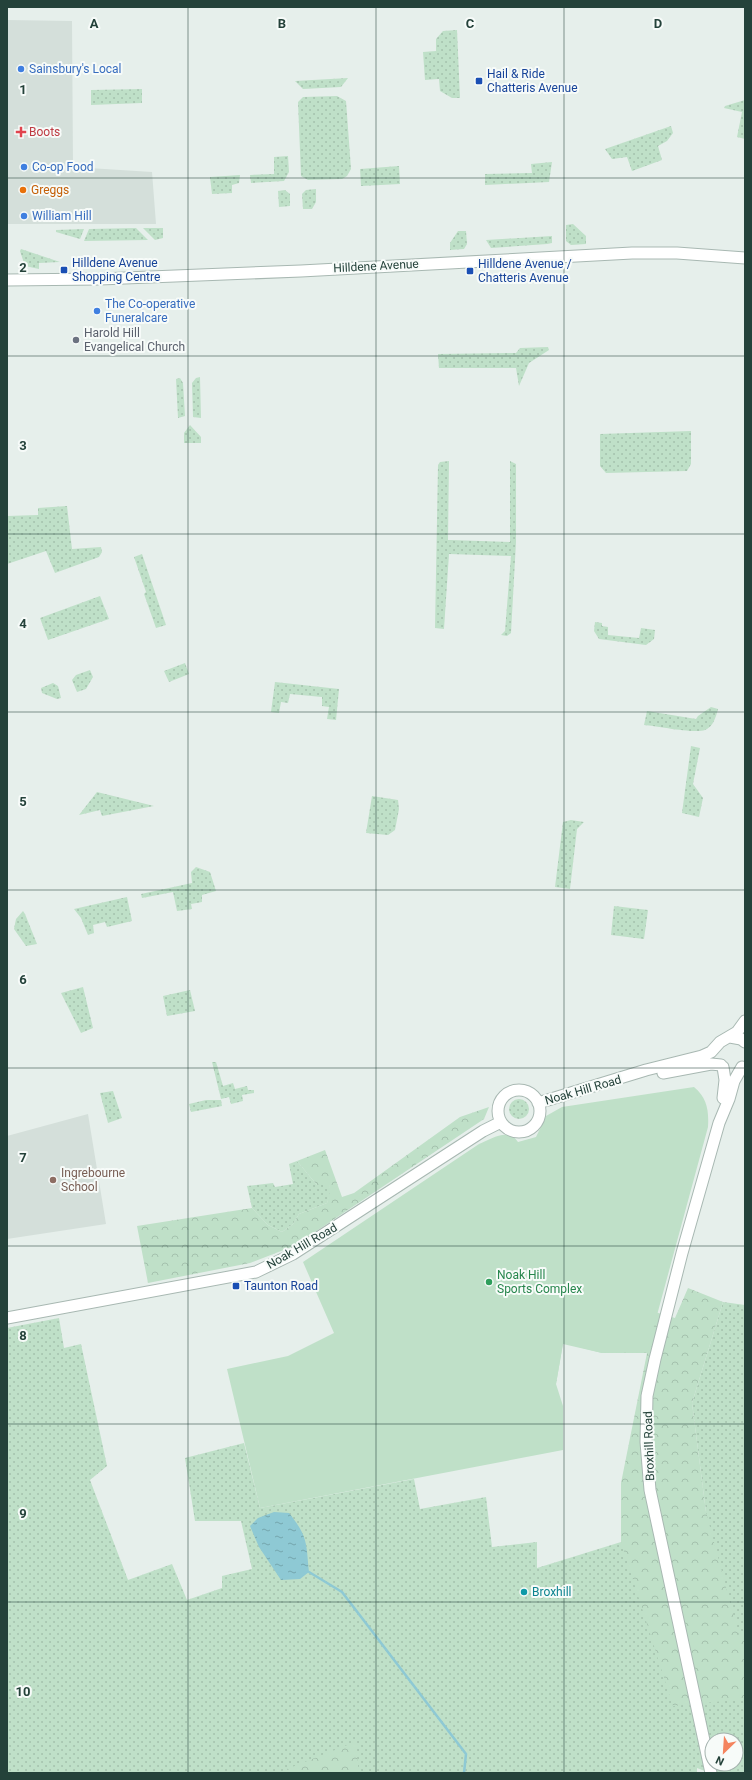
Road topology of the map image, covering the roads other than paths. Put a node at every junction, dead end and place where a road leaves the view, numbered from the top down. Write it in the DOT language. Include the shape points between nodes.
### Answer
graph roads {
  1 [pos="745,258"];
  2 [pos="7,280"];
  3 [pos="745,1021"];
  4 [pos="730,1037"];
  5 [pos="745,1042"];
  6 [pos="717,1046"];
  7 [pos="744,1065"];
  8 [pos="722,1066"];
  9 [pos="628,1077"];
  10 [pos="538,1103"];
  11 [pos="501,1122"];
  12 [pos="719,1123"];
  13 [pos="7,1318"];
  14 [pos="711,1773"];
  1 -- 2 [label="street, Hilldene Avenue" via="632,253 301,271"];
  3 -- 4 [label="street, Noak Hill Road"];
  4 -- 5 [label="street"];
  4 -- 6 [label="street, Noak Hill Road"];
  6 -- 8 [label="street" via="716,1056"];
  6 -- 9 [label="street, Noak Hill Road" via="702,1056"];
  7 -- 8 [label="street, Noak Hill Road" via="731,1070"];
  7 -- 12 [label="street, Broxhill Road" via="734,1081"];
  8 -- 9 [label="street, Noak Hill Road" via="711,1064 649,1076"];
  8 -- 12 [label="street, Broxhill Road" via="725,1089"];
  9 -- 10 [label="street, Noak Hill Road"];
  10 -- 11 [label="street, Noak Hill Road" via="539,1116 530,1128 517,1132 510,1130"];
  10 -- 11 [label="street, Noak Hill Road" via="532,1095 523,1090 507,1093 498,1109"];
  11 -- 13 [label="street, Noak Hill Road" via="293,1254 256,1272"];
  12 -- 14 [label="street, Broxhill Road" via="655,1358 647,1396 646,1442 650,1490"];
}
